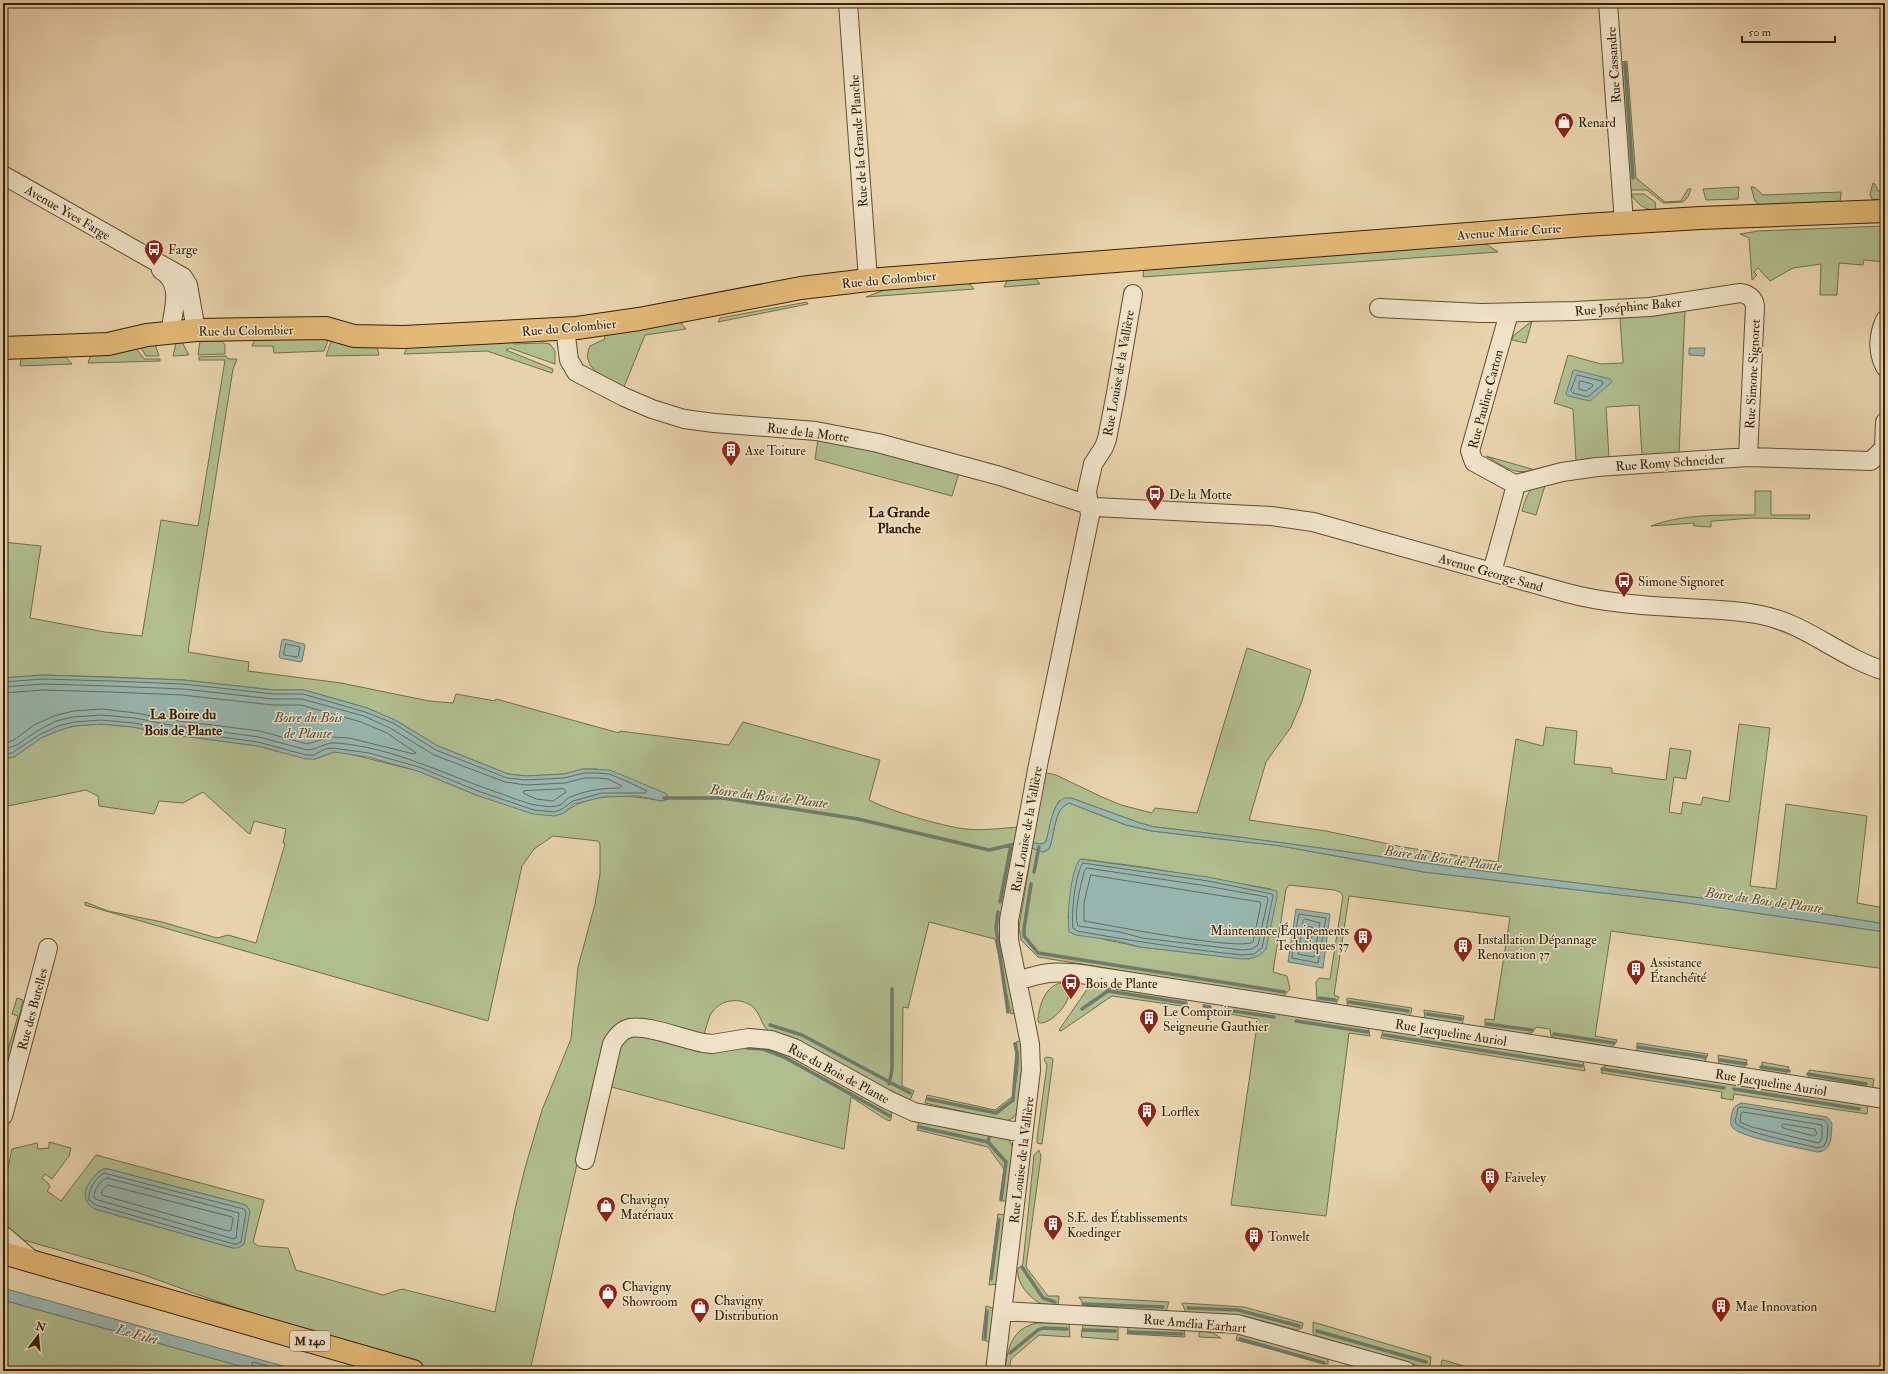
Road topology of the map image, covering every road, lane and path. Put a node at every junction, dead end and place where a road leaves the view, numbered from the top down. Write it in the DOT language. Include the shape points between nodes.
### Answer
graph roads {
  1 [pos="848,3"];
  2 [pos="1608,3"];
  3 [pos="3,176"];
  4 [pos="1885,211"];
  5 [pos="1624,223"];
  6 [pos="133,250"];
  7 [pos="1133,259"];
  8 [pos="868,280"];
  9 [pos="1133,294"];
  10 [pos="1746,294"];
  11 [pos="1379,308"];
  12 [pos="1509,313"];
  13 [pos="1885,320"];
  14 [pos="571,328"];
  15 [pos="196,330"];
  16 [pos="170,333"];
  17 [pos="3,348"];
  18 [pos="1885,367"];
  19 [pos="1885,422"];
  20 [pos="1748,457"];
  21 [pos="1881,457"];
  22 [pos="1516,485"];
  23 [pos="1087,506"];
  24 [pos="1492,572"];
  25 [pos="1885,672"];
  26 [pos="48,948"];
  27 [pos="1018,981"];
  28 [pos="1885,1099"];
  29 [pos="3,1116"];
  30 [pos="1023,1133"];
  31 [pos="585,1160"];
  32 [pos="3,1235"];
  33 [pos="3,1253"];
  34 [pos="34,1262"];
  35 [pos="1002,1311"];
  36 [pos="413,1371"];
  37 [pos="995,1371"];
  38 [pos="1406,1371"];
  1 -- 8 [label="street, Rue de la Grande Planche"];
  2 -- 5 [label="street, Rue Cassandre"];
  3 -- 6 [label="street, Avenue Yves Farge"];
  4 -- 5 [label="main road, Avenue Marie Curie"];
  5 -- 7 [label="main road, Avenue Marie Curie"];
  6 -- 15 [label="street, Avenue Yves Farge" via="183,277 188,284"];
  6 -- 16 [label="street, Avenue Yves Farge" via="172,279 176,287"];
  7 -- 8 [label="main road, Rue du Colombier"];
  8 -- 14 [label="main road, Rue du Colombier" via="801,288 639,319"];
  9 -- 23 [label="street, Rue Louise de la Vallière" via="1107,439 1093,464 1087,491"];
  10 -- 12 [label="street, Rue Joséphine Baker" via="1650,307"];
  10 -- 20 [label="street, Rue Simone Signoret" via="1756,306"];
  11 -- 12 [label="street, Rue Joséphine Baker"];
  12 -- 22 [label="street, Rue Pauline Carton" via="1470,451 1474,462"];
  13 -- 18 [label="street" via="1881,329 1879,351"];
  14 -- 15 [label="main road, Rue du Colombier" via="404,337 354,336 326,328"];
  14 -- 23 [label="street, Rue de la Motte" via="567,351 576,372 638,403 684,418 810,430 878,443 1000,476"];
  15 -- 16 [label="main road, Rue du Colombier"];
  16 -- 17 [label="main road, Rue du Colombier" via="147,335 108,344"];
  19 -- 21 [label="street, Rue Romy Schneider"];
  20 -- 21 [label="street, Rue Romy Schneider"];
  20 -- 22 [label="street, Rue Romy Schneider" via="1597,467 1562,472"];
  22 -- 24 [label="street"];
  23 -- 24 [label="street, Avenue George Sand" via="1271,516 1300,520"];
  23 -- 27 [label="street, Rue Louise de la Vallière" via="1090,515 1009,920 1009,940"];
  24 -- 25 [label="street, Avenue George Sand" via="1567,594 1605,602 1741,612 1770,617 1805,630"];
  26 -- 29 [label="street, Rue des Butelles"];
  27 -- 28 [label="street, Rue Jacqueline Auriol" via="1046,972 1081,974"];
  27 -- 30 [label="street, Rue Louise de la Vallière" via="1032,1058"];
  30 -- 31 [label="street, Rue du Bois de Plante" via="914,1112 794,1048 777,1042 749,1038 712,1044 636,1027 623,1031 612,1044"];
  30 -- 35 [label="street, Rue Louise de la Vallière"];
  32 -- 34 [label="street"];
  33 -- 34 [label="main road, M 140"];
  34 -- 36 [label="main road, M 140"];
  35 -- 37 [label="street, Rue Louise de la Vallière"];
  35 -- 38 [label="street, Rue Amélia Earhart" via="1237,1324"];
}
